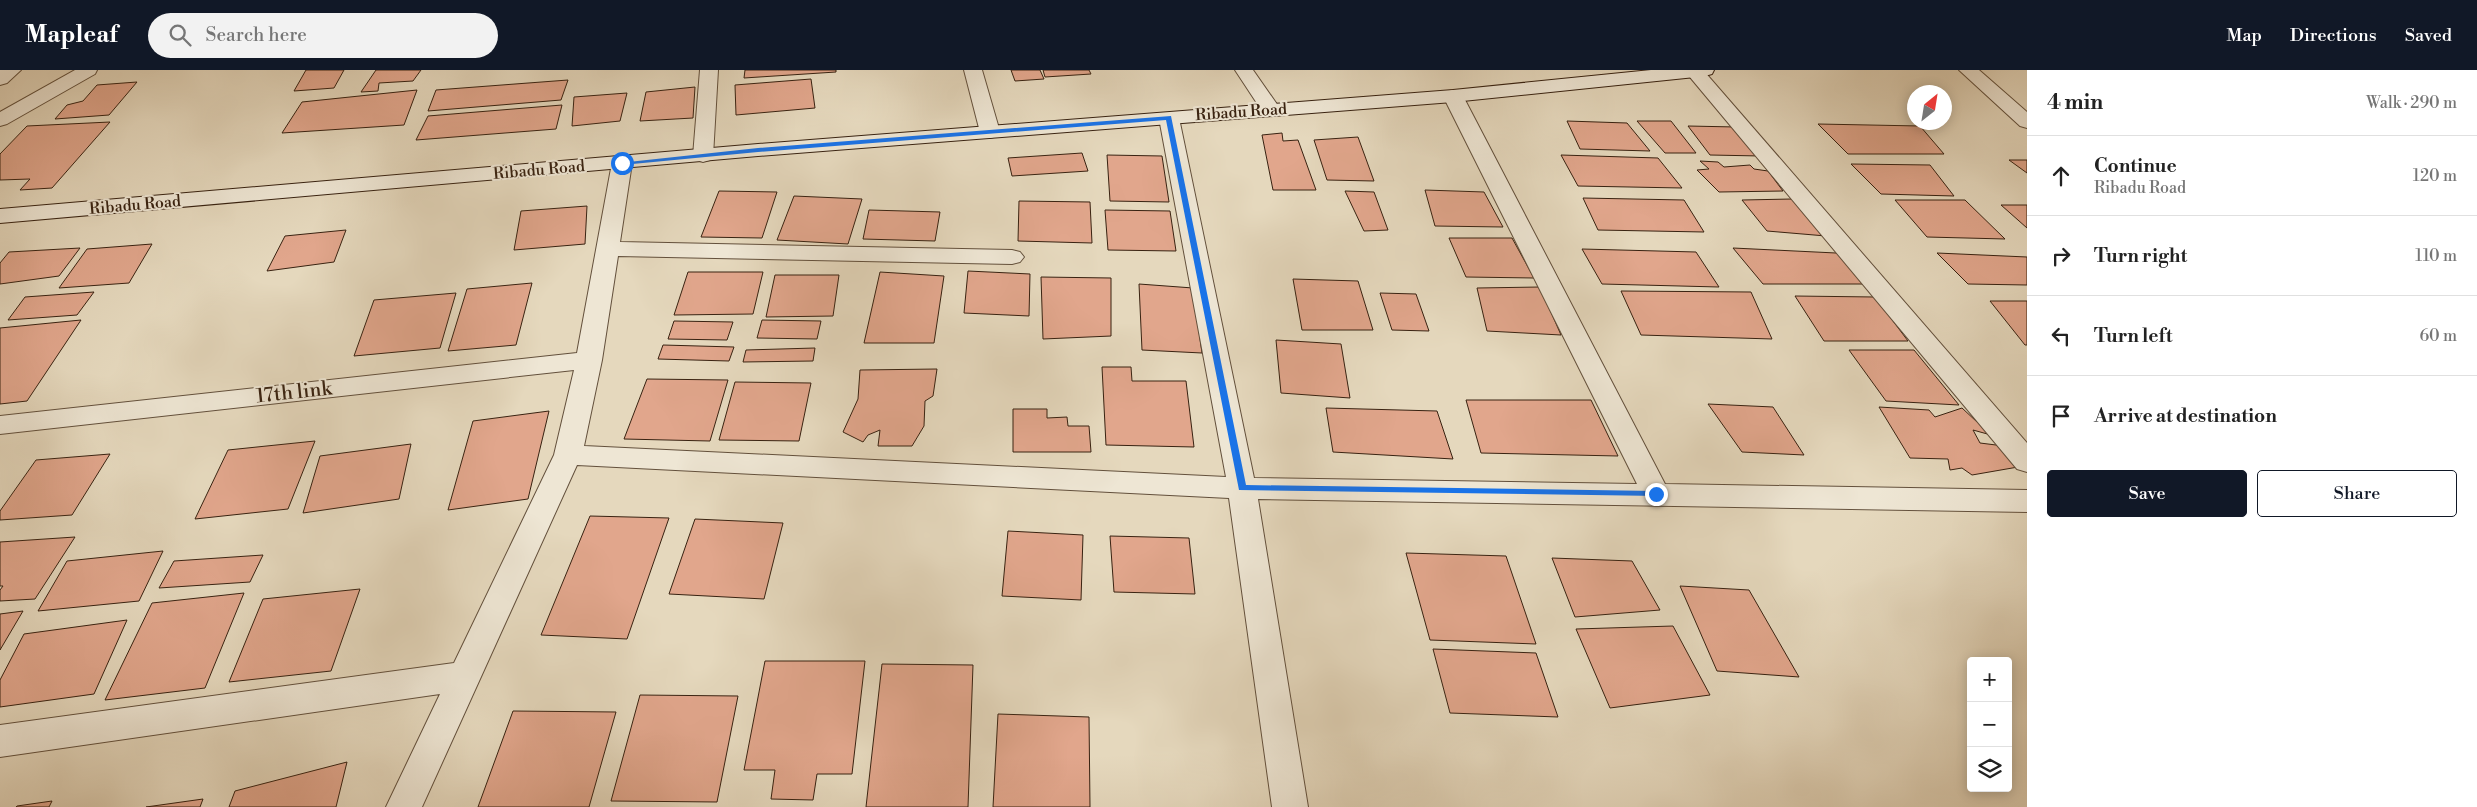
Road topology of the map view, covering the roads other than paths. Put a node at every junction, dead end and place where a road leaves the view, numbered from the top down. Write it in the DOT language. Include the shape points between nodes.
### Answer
graph roads {
  1 [pos="12,70"];
  2 [pos="88,70"];
  3 [pos="709,70"];
  4 [pos="973,70"];
  5 [pos="1244,70"];
  6 [pos="1697,70"];
  7 [pos="1968,70"];
  8 [pos="0,79"];
  9 [pos="1453,96"];
  10 [pos="1271,110"];
  11 [pos="1169,118"];
  12 [pos="0,120"];
  13 [pos="2027,122"];
  14 [pos="990,132"];
  15 [pos="703,156"];
  16 [pos="622,163"];
  17 [pos="0,216"];
  18 [pos="607,249"];
  19 [pos="1012,258"];
  20 [pos="588,360"];
  21 [pos="0,425"];
  22 [pos="1997,426"];
  23 [pos="2027,426"];
  24 [pos="568,455"];
  25 [pos="2027,462"];
  26 [pos="1242,488"];
  27 [pos="1656,494"];
  28 [pos="2027,501"];
  29 [pos="464,676"];
  30 [pos="0,741"];
  31 [pos="404,807"];
  32 [pos="1290,807"];
  1 -- 8 [label="street"];
  2 -- 12 [label="street"];
  3 -- 15 [label="street"];
  4 -- 14 [label="street"];
  5 -- 10 [label="street"];
  6 -- 9 [label="street, Ribadu Road"];
  6 -- 22 [label="street"];
  7 -- 13 [label="street"];
  9 -- 10 [label="street, Ribadu Road"];
  9 -- 27 [label="street"];
  10 -- 11 [label="street, Ribadu Road"];
  11 -- 14 [label="street, Ribadu Road"];
  11 -- 26 [label="street"];
  14 -- 15 [label="street, Ribadu Road"];
  15 -- 16 [label="street, Ribadu Road"];
  16 -- 17 [label="street, Ribadu Road"];
  16 -- 18 [label="street"];
  18 -- 19 [label="street"];
  18 -- 20 [label="street"];
  20 -- 21 [label="street, 17th link"];
  20 -- 24 [label="street"];
  22 -- 23 [label="street"];
  22 -- 25 [label="street"];
  24 -- 26 [label="street"];
  24 -- 29 [label="street"];
  26 -- 27 [label="street"];
  26 -- 32 [label="street"];
  27 -- 28 [label="street"];
  29 -- 30 [label="street"];
  29 -- 31 [label="street"];
}
